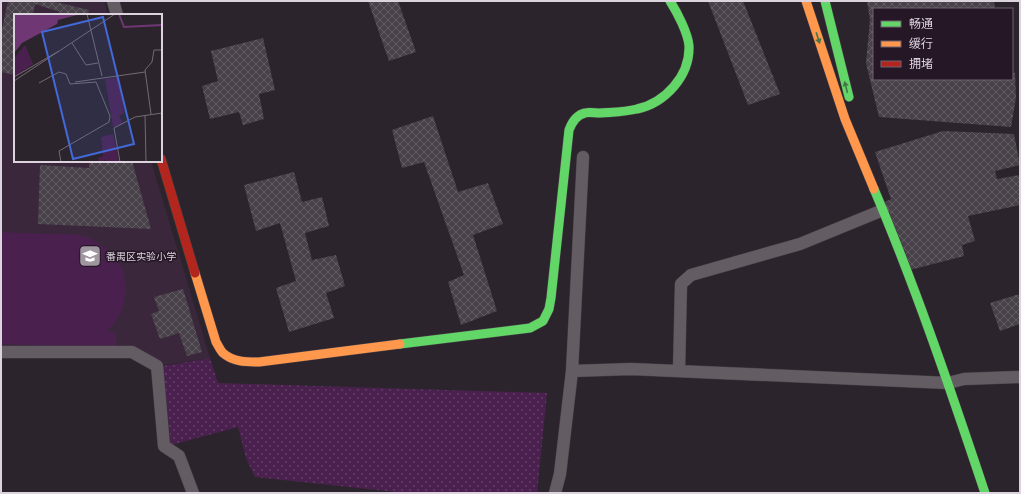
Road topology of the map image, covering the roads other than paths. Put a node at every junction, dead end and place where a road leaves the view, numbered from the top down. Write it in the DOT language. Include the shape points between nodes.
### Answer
graph roads {
  1 [pos="113,1"];
  2 [pos="670,1"];
  3 [pos="806,1"];
  4 [pos="825,1"];
  5 [pos="118,14"];
  6 [pos="853,139"];
  7 [pos="583,157"];
  8 [pos="162,162"];
  9 [pos="883,210"];
  10 [pos="1,352"];
  11 [pos="678,371"];
  12 [pos="572,372"];
  13 [pos="1020,377"];
  14 [pos="948,383"];
  15 [pos="193,493"];
  16 [pos="555,493"];
  17 [pos="985,493"];
  1 -- 5 [label="street"];
  2 -- 8 [label="street" via="679,16 689,45 685,70 672,90 655,103 638,109 585,113 572,120 551,298 542,321 530,328 259,362 243,362 229,357 222,352 216,342"];
  3 -- 6 [label="street, one-way"];
  6 -- 4 [label="street, one-way" via="852,111"];
  6 -- 9 [label="street"];
  7 -- 12 [label="street"];
  9 -- 11 [label="street" via="800,244 691,275 681,284"];
  9 -- 14 [label="street"];
  10 -- 15 [label="street" via="132,352 157,366 164,446 179,456"];
  11 -- 12 [label="street" via="631,369"];
  11 -- 14 [label="street"];
  12 -- 16 [label="street" via="560,474"];
  13 -- 14 [label="street" via="964,379"];
  14 -- 17 [label="street"];
}
